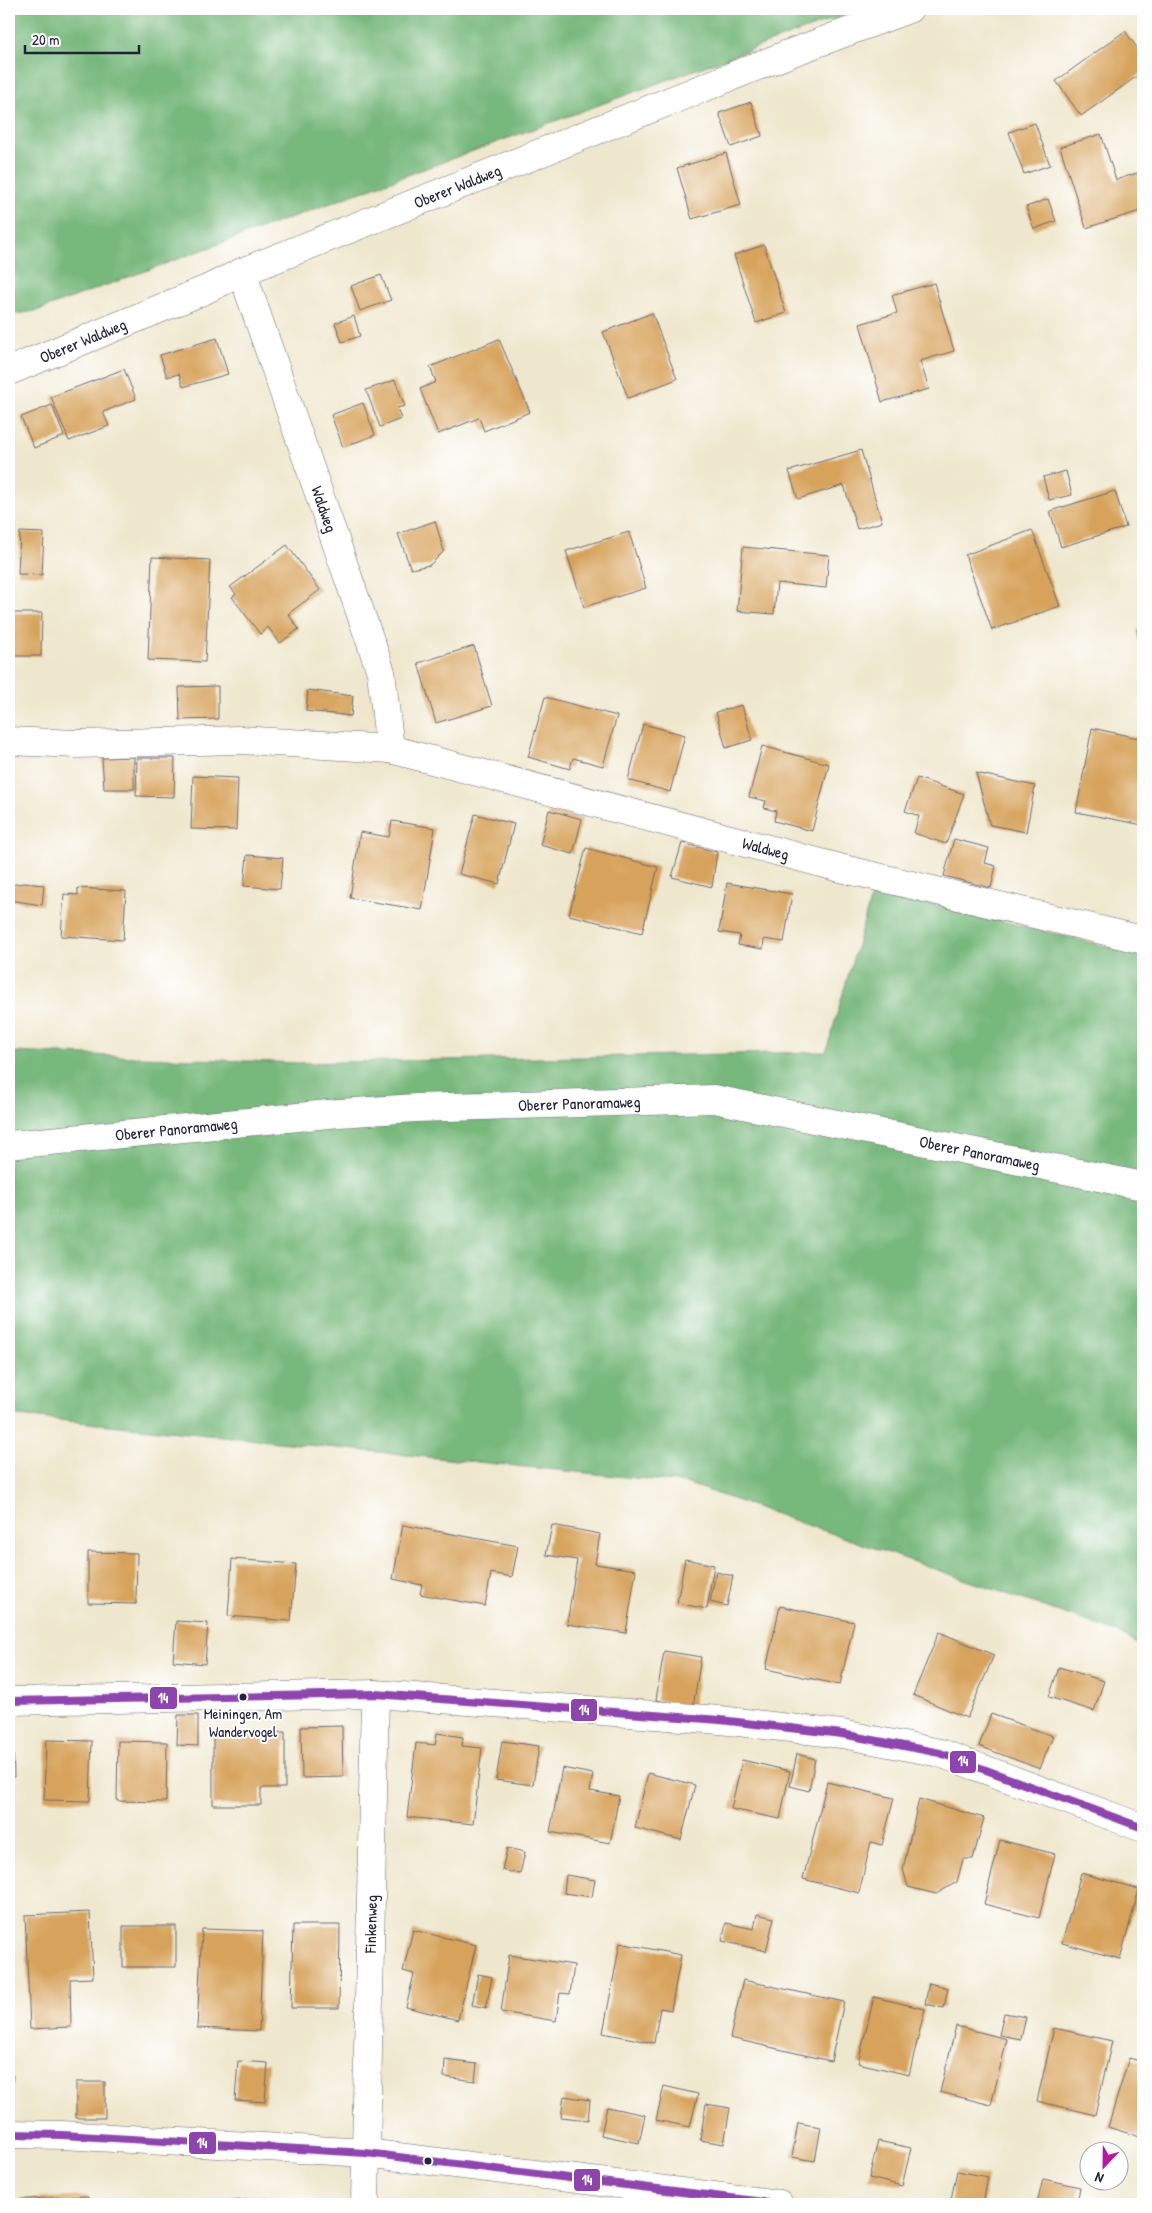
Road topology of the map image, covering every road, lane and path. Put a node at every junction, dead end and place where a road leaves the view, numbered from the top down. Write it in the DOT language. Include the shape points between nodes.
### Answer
graph roads {
  1 [pos="909,9"];
  2 [pos="242,272"];
  3 [pos="9,371"];
  4 [pos="9,741"];
  5 [pos="390,749"];
  6 [pos="1143,940"];
  7 [pos="9,1145"];
  8 [pos="1143,1186"];
  9 [pos="375,1694"];
  10 [pos="9,1701"];
  11 [pos="1143,1828"];
  12 [pos="9,2134"];
  13 [pos="366,2153"];
  14 [pos="365,2204"];
  15 [pos="779,2204"];
  1 -- 2 [label="street, Oberer Waldweg" via="788,54"];
  2 -- 3 [label="street, Oberer Waldweg"];
  2 -- 5 [label="street, Waldweg" via="381,672"];
  4 -- 5 [label="street, Waldweg" via="76,744 241,740"];
  5 -- 6 [label="street, Waldweg" via="840,868"];
  7 -- 8 [label="street, Oberer Panoramaweg" via="339,1113 714,1099"];
  9 -- 10 [label="street"];
  9 -- 11 [label="street" via="720,1720 842,1734 940,1753"];
  9 -- 13 [label="street, Finkenweg"];
  12 -- 13 [label="street"];
  13 -- 14 [label="street, Finkenweg"];
  13 -- 15 [label="street"];
}
